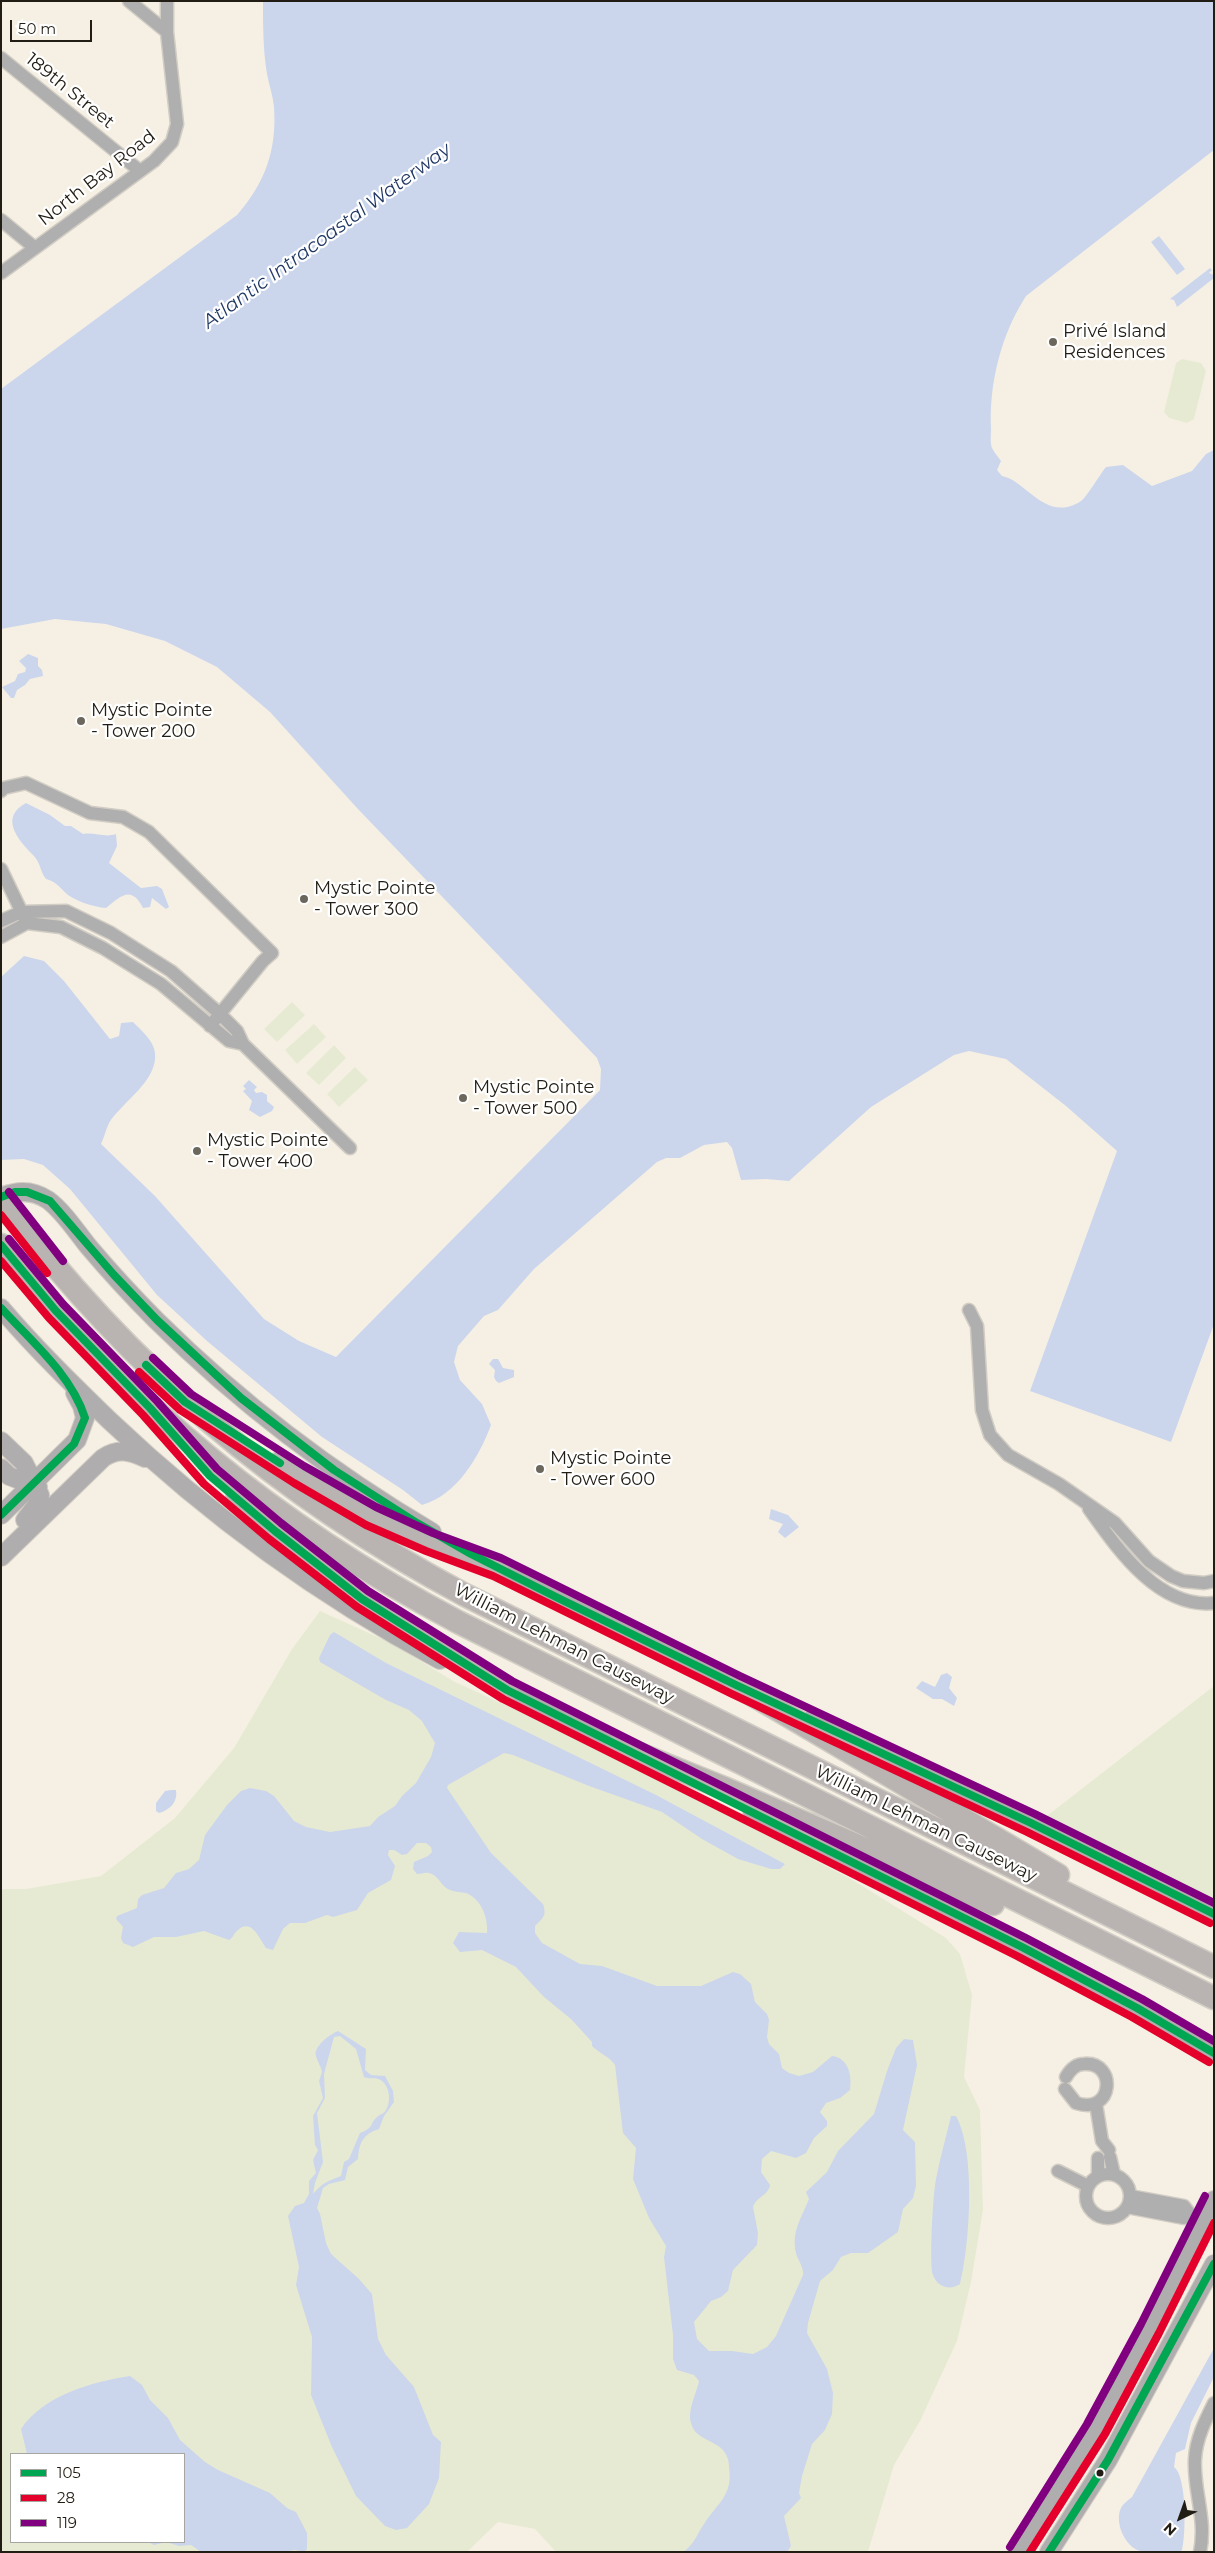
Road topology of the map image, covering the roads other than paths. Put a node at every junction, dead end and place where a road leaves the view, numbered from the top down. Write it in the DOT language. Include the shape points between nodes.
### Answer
graph roads {
  1 [pos="129,1"];
  2 [pos="167,1"];
  3 [pos="167,32"];
  4 [pos="1,58"];
  5 [pos="140,171"];
  6 [pos="1,220"];
  7 [pos="35,248"];
  8 [pos="1,273"];
  9 [pos="1,791"];
  10 [pos="1,869"];
  11 [pos="21,912"];
  12 [pos="1,921"];
  13 [pos="27,923"];
  14 [pos="1,937"];
  15 [pos="220,1014"];
  16 [pos="210,1026"];
  17 [pos="242,1044"];
  18 [pos="350,1148"];
  19 [pos="1,1197"];
  20 [pos="1,1245"];
  21 [pos="1,1308"];
  22 [pos="969,1310"];
  23 [pos="63,1376"];
  24 [pos="185,1402"];
  25 [pos="150,1408"];
  26 [pos="1,1441"];
  27 [pos="1,1468"];
  28 [pos="162,1470"];
  29 [pos="32,1483"];
  30 [pos="71,1487"];
  31 [pos="1083,1500"];
  32 [pos="1,1515"];
  33 [pos="1,1544"];
  34 [pos="1,1557"];
  35 [pos="497,1567"];
  36 [pos="1214,1580"];
  37 [pos="1214,1603"];
  38 [pos="736,1685"];
  39 [pos="507,1690"];
  40 [pos="617,1745"];
  41 [pos="1214,1914"];
  42 [pos="1108,1946"];
  43 [pos="1214,1957"];
  44 [pos="1214,1967"];
  45 [pos="1214,1998"];
  46 [pos="1214,2053"];
  47 [pos="1096,2104"];
  48 [pos="1103,2151"];
  49 [pos="1058,2171"];
  50 [pos="1098,2174"];
  51 [pos="1114,2174"];
  52 [pos="1088,2186"];
  53 [pos="1214,2200"];
  54 [pos="1129,2202"];
  55 [pos="1202,2222"];
  56 [pos="1214,2264"];
  57 [pos="1124,2378"];
  58 [pos="1147,2390"];
  59 [pos="1214,2403"];
  60 [pos="1200,2551"];
  61 [pos="1018,2552"];
  62 [pos="1049,2552"];
  1 -- 3 [label="street"];
  2 -- 3 [label="street, North Bay Road"];
  3 -- 5 [label="street, North Bay Road" via="176,94 176,134 163,152"];
  4 -- 5 [label="street, 189th Street"];
  5 -- 7 [label="street, North Bay Road"];
  6 -- 7 [label="street"];
  7 -- 8 [label="street, North Bay Road"];
  9 -- 15 [label="street" via="26,782 90,814 124,818 149,832 272,953"];
  10 -- 11 [label="street"];
  11 -- 12 [label="street"];
  11 -- 13 [label="street"];
  11 -- 15 [label="street" via="66,911 111,933 171,971"];
  13 -- 14 [label="street"];
  13 -- 16 [label="street" via="61,927 103,948 161,984"];
  15 -- 16 [label="street"];
  15 -- 17 [label="street" via="237,1031"];
  16 -- 17 [label="street" via="229,1041"];
  17 -- 18 [label="street"];
  19 -- 24 [label="highway, William Lehman Causeway" via="47,1257 117,1336"];
  19 -- 35 [label="street" via="27,1192 50,1202 156,1320 241,1398 371,1495"];
  20 -- 25 [label="highway, William Lehman Causeway" via="96,1355"];
  21 -- 23 [label="street"];
  22 -- 31 [label="street" via="977,1326 979,1395 990,1435 1008,1455"];
  23 -- 28 [label="street"];
  23 -- 29 [label="street" via="82,1406 84,1423 74,1444"];
  24 -- 35 [label="highway" via="353,1506 429,1542"];
  24 -- 44 [label="highway, William Lehman Causeway" via="296,1491 439,1581"];
  25 -- 39 [label="highway" via="210,1476 282,1537 362,1599"];
  25 -- 42 [label="highway, William Lehman Causeway" via="262,1500 407,1595"];
  26 -- 29 [label="street" via="24,1463"];
  27 -- 29 [label="street" via="9,1476"];
  28 -- 30 [label="street" via="134,1453 120,1451 102,1458"];
  28 -- 39 [label="street" via="245,1537 335,1599 428,1653"];
  29 -- 30 [label="street" via="56,1493"];
  29 -- 32 [label="street"];
  29 -- 33 [label="street" via="40,1496 39,1502 27,1519"];
  30 -- 34 [label="street"];
  31 -- 36 [label="street" via="1115,1523 1148,1561 1171,1576 1195,1582"];
  31 -- 37 [label="street" via="1145,1578 1162,1590 1188,1601"];
  35 -- 38 [label="street"];
  38 -- 41 [label="street" via="992,1804"];
  38 -- 43 [label="highway" via="1077,1886"];
  39 -- 40 [label="street"];
  40 -- 42 [label="highway" via="1022,1916"];
  40 -- 46 [label="street" via="1022,1947"];
  42 -- 45 [label="highway, William Lehman Causeway"];
  47 -- 47 [label="street" via="1076,2103 1066,2083 1074,2067 1080,2064 1087,2063 1100,2069 1107,2080 1106,2094"];
  47 -- 48 [label="street"];
  48 -- 50 [label="street"];
  48 -- 51 [label="street"];
  49 -- 52 [label="street"];
  50 -- 51 [label="street"];
  50 -- 52 [label="street"];
  51 -- 54 [label="street" via="1127,2184"];
  52 -- 54 [label="street" via="1087,2203 1097,2215 1119,2216"];
  53 -- 55 [label="street"];
  54 -- 55 [label="street" via="1184,2206"];
  55 -- 57 [label="street"];
  56 -- 58 [label="street"];
  57 -- 58 [label="street"];
  57 -- 61 [label="street" via="1096,2429"];
  58 -- 62 [label="street" via="1108,2460"];
  59 -- 60 [label="street" via="1200,2435 1195,2460 1202,2513"];
}
